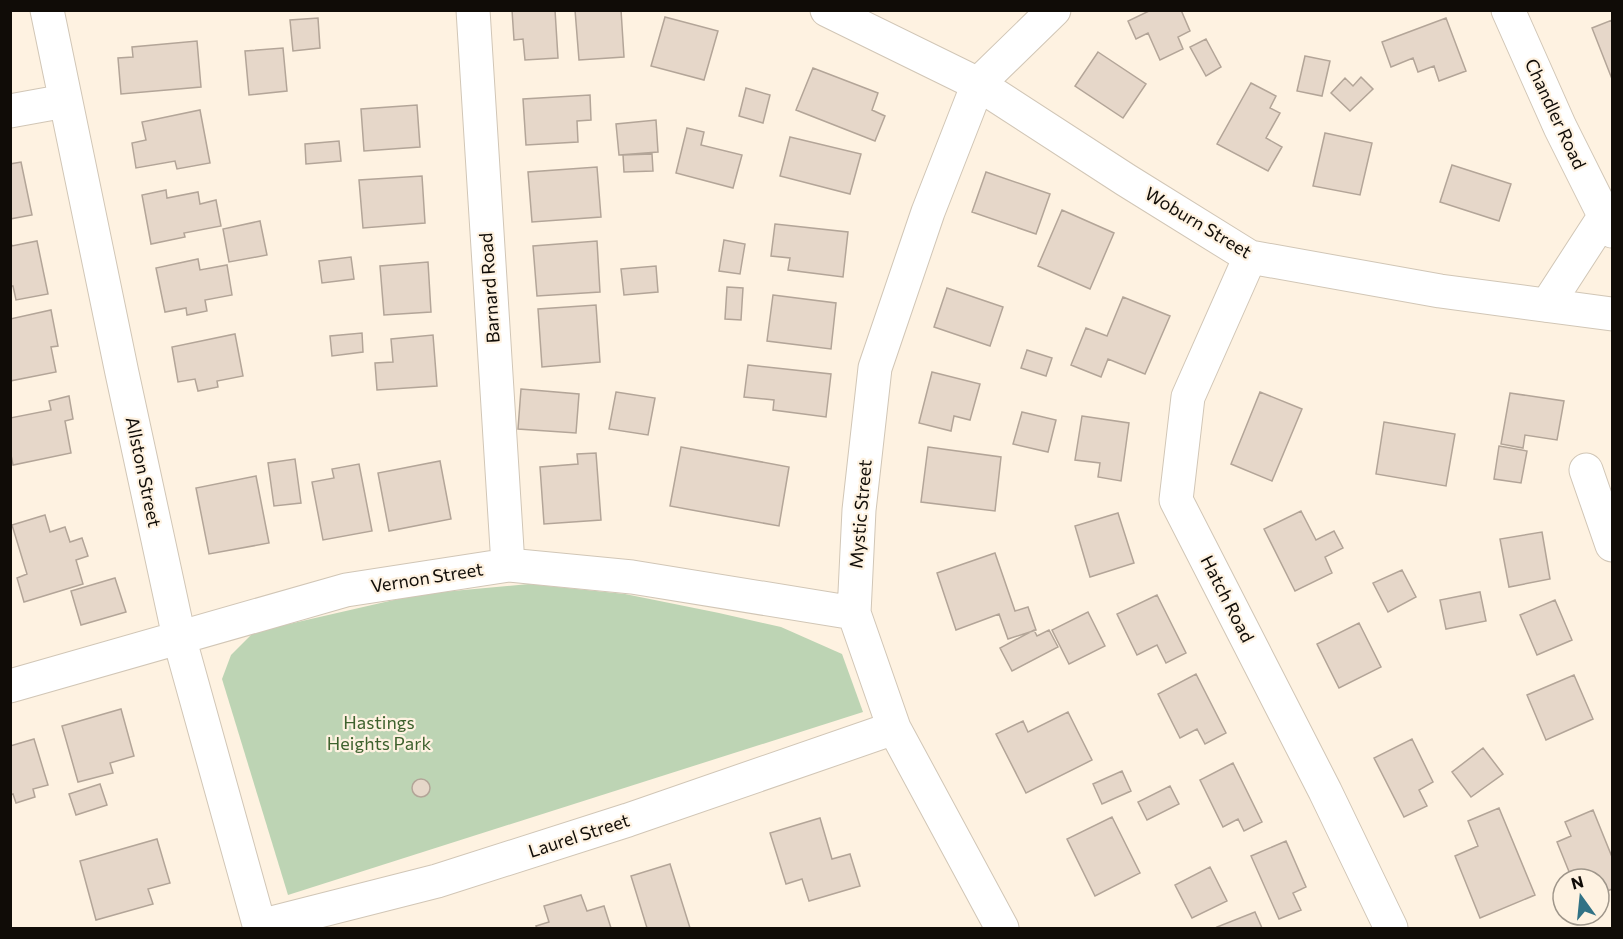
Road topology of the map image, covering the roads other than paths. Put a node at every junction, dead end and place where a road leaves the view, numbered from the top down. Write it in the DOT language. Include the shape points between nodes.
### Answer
graph roads {
  1 [pos="47,10"];
  2 [pos="473,10"];
  3 [pos="827,10"];
  4 [pos="1054,10"];
  5 [pos="1508,10"];
  6 [pos="978,84"];
  7 [pos="65,101"];
  8 [pos="10,111"];
  9 [pos="1608,224"];
  10 [pos="1250,257"];
  11 [pos="1547,305"];
  12 [pos="1612,314"];
  13 [pos="1586,470"];
  14 [pos="1612,544"];
  15 [pos="508,565"];
  16 [pos="854,614"];
  17 [pos="179,637"];
  18 [pos="10,686"];
  19 [pos="894,728"];
  20 [pos="260,927"];
  21 [pos="1002,928"];
  22 [pos="1391,928"];
  1 -- 7 [label="street, Allston Street"];
  2 -- 15 [label="street, Barnard Road"];
  3 -- 6 [label="street, Woburn Street"];
  4 -- 6 [label="street"];
  5 -- 9 [label="street, Chandler Road"];
  6 -- 10 [label="street, Woburn Street"];
  6 -- 16 [label="street, Mystic Street" via="928,212 875,368 859,510"];
  7 -- 8 [label="street"];
  7 -- 17 [label="street, Allston Street"];
  9 -- 11 [label="street, Chandler Road"];
  10 -- 11 [label="street, Woburn Street" via="1440,291"];
  10 -- 22 [label="street, Hatch Road" via="1188,397 1176,500"];
  11 -- 12 [label="street, Woburn Street"];
  13 -- 14 [label="street"];
  15 -- 16 [label="street, Vernon Street" via="632,577"];
  15 -- 17 [label="street, Vernon Street" via="346,590"];
  16 -- 19 [label="street, Mystic Street"];
  17 -- 18 [label="street, Vernon Street"];
  17 -- 20 [label="street, Allston Street"];
  19 -- 20 [label="street, Laurel Street" via="437,881"];
  19 -- 21 [label="street, Mystic Street"];
}
